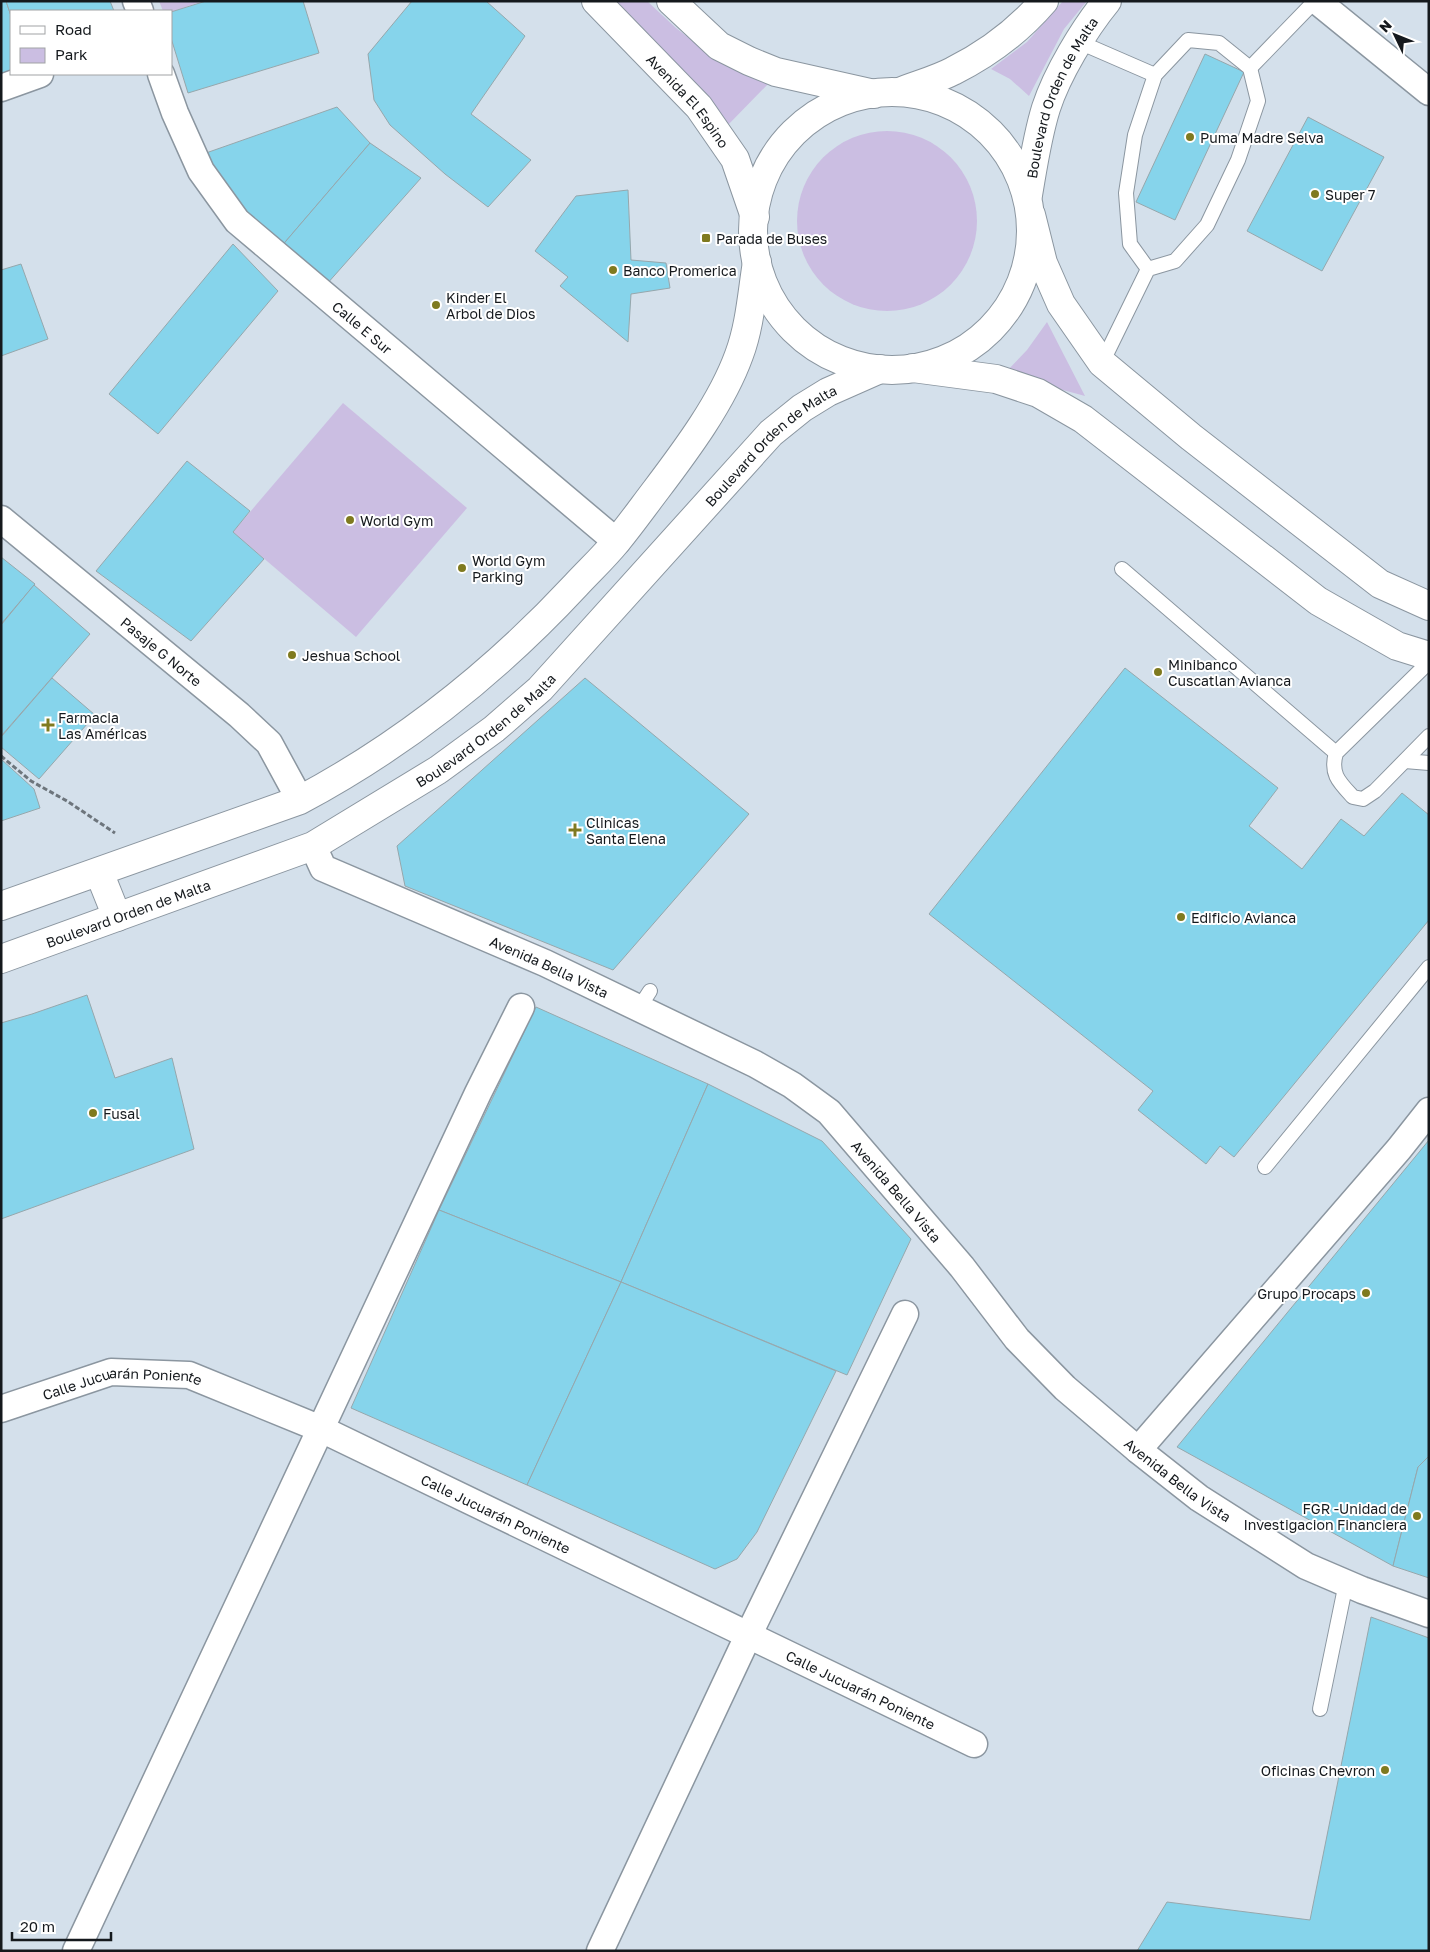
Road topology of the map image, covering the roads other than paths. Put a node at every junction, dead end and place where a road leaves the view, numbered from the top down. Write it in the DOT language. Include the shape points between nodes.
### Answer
graph roads {
  1 [pos="596,1"];
  2 [pos="671,1"];
  3 [pos="1044,1"];
  4 [pos="1107,1"];
  5 [pos="1316,1"];
  6 [pos="1079,42"];
  7 [pos="1250,68"];
  8 [pos="37,75"];
  9 [pos="161,75"];
  10 [pos="1155,75"];
  11 [pos="1,88"];
  12 [pos="1429,92"];
  13 [pos="885,93"];
  14 [pos="1029,207"];
  15 [pos="755,217"];
  16 [pos="757,262"];
  17 [pos="1148,269"];
  18 [pos="1102,363"];
  19 [pos="913,368"];
  20 [pos="880,369"];
  21 [pos="1,519"];
  22 [pos="617,542"];
  23 [pos="1122,569"];
  24 [pos="1429,606"];
  25 [pos="1429,656"];
  26 [pos="1429,662"];
  27 [pos="1429,736"];
  28 [pos="1336,753"];
  29 [pos="1405,761"];
  30 [pos="1429,764"];
  31 [pos="300,800"];
  32 [pos="312,846"];
  33 [pos="99,872"];
  34 [pos="1,906"];
  35 [pos="117,917"];
  36 [pos="1,959"];
  37 [pos="1429,967"];
  38 [pos="521,1007"];
  39 [pos="1429,1111"];
  40 [pos="1265,1167"];
  41 [pos="905,1314"];
  42 [pos="1,1409"];
  43 [pos="321,1429"];
  44 [pos="1138,1450"];
  45 [pos="1346,1583"];
  46 [pos="1429,1614"];
  47 [pos="748,1636"];
  48 [pos="1320,1709"];
  49 [pos="974,1744"];
  50 [pos="76,1951"];
  51 [pos="600,1951"];
  1 -- 15 [label="main road, Avenida El Espino" via="700,107 735,160"];
  2 -- 13 [label="main road" via="719,46 749,61 776,72"];
  3 -- 13 [label="main road" via="1030,18 985,53 951,72"];
  4 -- 6 [label="main road, Boulevard Orden de Malta"];
  5 -- 7 [label="lane"];
  5 -- 12 [label="street"];
  6 -- 10 [label="lane"];
  6 -- 14 [label="main road, Boulevard Orden de Malta" via="1047,106 1036,148"];
  7 -- 10 [label="lane" via="1219,42 1188,40"];
  7 -- 17 [label="lane" via="1258,101 1238,160 1207,225 1175,261"];
  8 -- 11 [label="street"];
  9 -- 22 [label="street, Calle E Sur" via="201,171 237,221"];
  10 -- 17 [label="lane" via="1135,135 1126,193 1130,244"];
  13 -- 14 [label="main road" via="920,95 942,101 985,127 1016,167"];
  13 -- 15 [label="main road" via="852,99 830,108 793,135 767,172"];
  14 -- 18 [label="main road" via="1043,263 1061,304"];
  14 -- 19 [label="main road" via="1031,242 1026,266 1018,290 1004,312 988,332 968,348 946,360"];
  15 -- 16 [label="main road"];
  16 -- 20 [label="main road" via="774,304 804,339 846,363"];
  16 -- 22 [label="main road" via="742,345 722,394 673,468"];
  17 -- 18 [label="lane"];
  18 -- 24 [label="main road" via="1191,437 1380,584"];
  19 -- 20 [label="main road"];
  19 -- 25 [label="main road" via="996,380 1046,397 1083,419 1318,601 1397,646"];
  20 -- 32 [label="main road, Boulevard Orden de Malta" via="828,392 771,433 540,689 494,729 438,770"];
  21 -- 31 [label="street, Pasaje G Norte" via="269,742"];
  22 -- 31 [label="main road" via="536,628 485,674 420,726 336,781"];
  23 -- 28 [label="lane"];
  26 -- 28 [label="lane"];
  27 -- 29 [label="lane"];
  28 -- 29 [label="lane" via="1335,774 1353,797 1364,799"];
  29 -- 30 [label="lane"];
  31 -- 33 [label="main road"];
  32 -- 35 [label="main road, Boulevard Orden de Malta"];
  32 -- 44 [label="street, Avenida Bella Vista" via="323,868 546,963 645,1000 792,1085 829,1112 962,1267 1017,1339 1065,1388"];
  33 -- 34 [label="main road"];
  33 -- 35 [label="main road"];
  35 -- 36 [label="main road, Boulevard Orden de Malta"];
  37 -- 40 [label="lane"];
  38 -- 43 [label="street"];
  39 -- 44 [label="street"];
  41 -- 47 [label="street"];
  42 -- 43 [label="street, Calle Jucuarán Poniente" via="111,1372 189,1375"];
  43 -- 47 [label="street, Calle Jucuarán Poniente"];
  43 -- 50 [label="street"];
  44 -- 45 [label="street, Avenida Bella Vista" via="1199,1498 1306,1566"];
  45 -- 46 [label="street, Avenida Bella Vista"];
  45 -- 48 [label="lane"];
  47 -- 49 [label="street, Calle Jucuarán Poniente"];
  47 -- 51 [label="street"];
}
